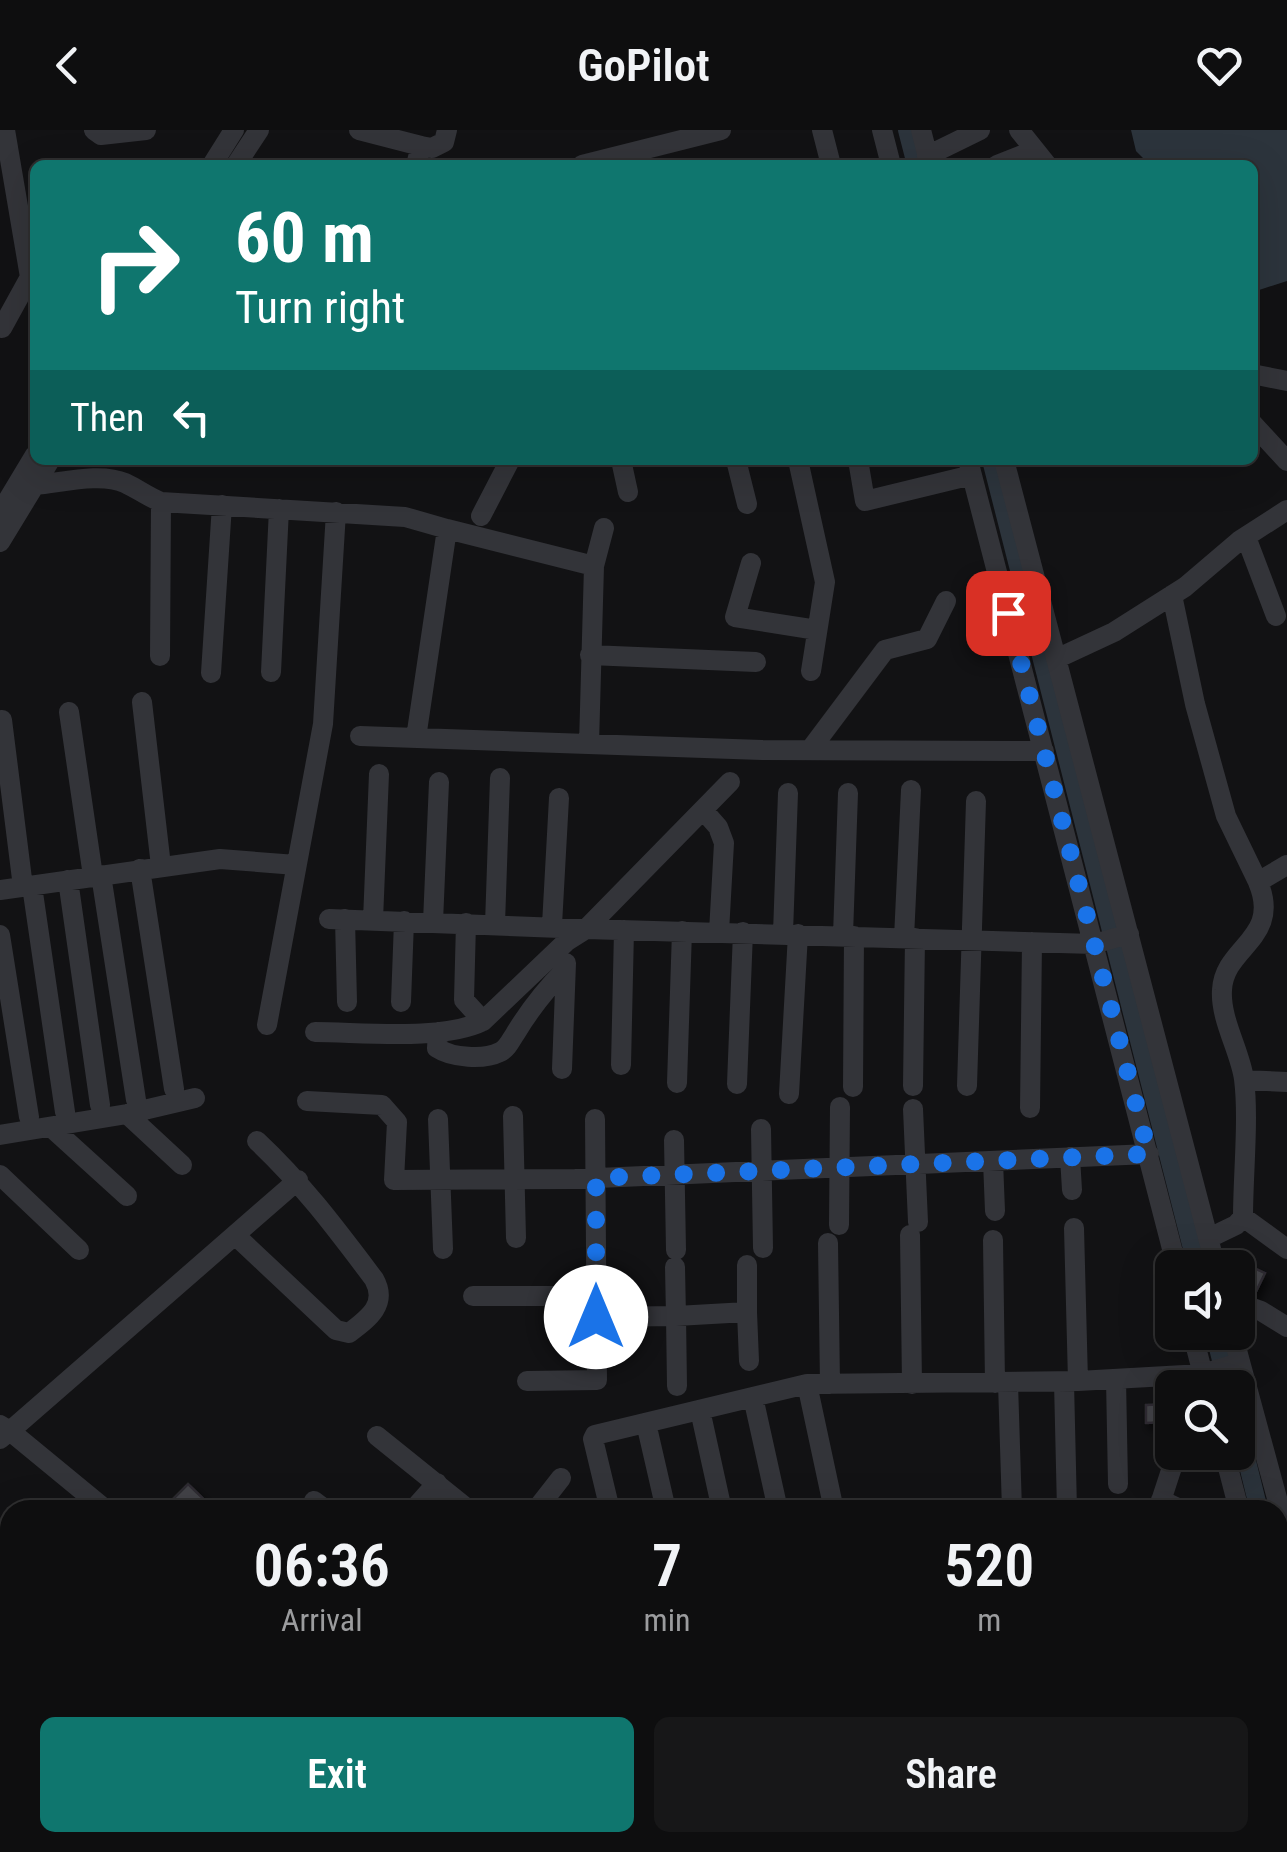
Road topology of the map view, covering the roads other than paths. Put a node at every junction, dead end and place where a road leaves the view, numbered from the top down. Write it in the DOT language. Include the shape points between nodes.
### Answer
graph roads {
  1 [pos="5,130"];
  2 [pos="94,130"];
  3 [pos="146,130"];
  4 [pos="234,130"];
  5 [pos="258,130"];
  6 [pos="360,130"];
  7 [pos="447,130"];
  8 [pos="721,130"];
  9 [pos="822,130"];
  10 [pos="882,130"];
  11 [pos="921,130"];
  12 [pos="980,130"];
  13 [pos="1019,130"];
  14 [pos="680,135"];
  15 [pos="419,155"];
  16 [pos="1041,157"];
  17 [pos="215,160"];
  18 [pos="244,160"];
  19 [pos="600,160"];
  20 [pos="831,160"];
  21 [pos="890,160"];
  22 [pos="929,160"];
  23 [pos="2,328"];
  24 [pos="1258,375"];
  25 [pos="1287,381"];
  26 [pos="1258,430"];
  27 [pos="1287,461"];
  28 [pos="30,463"];
  29 [pos="47,465"];
  30 [pos="508,465"];
  31 [pos="622,465"];
  32 [pos="737,465"];
  33 [pos="799,465"];
  34 [pos="859,465"];
  35 [pos="1005,465"];
  36 [pos="970,468"];
  37 [pos="34,485"];
  38 [pos="628,492"];
  39 [pos="161,502"];
  40 [pos="747,504"];
  41 [pos="222,506"];
  42 [pos="279,508"];
  43 [pos="1287,510"];
  44 [pos="336,512"];
  45 [pos="0,513"];
  46 [pos="482,516"];
  47 [pos="604,528"];
  48 [pos="447,529"];
  49 [pos="1246,536"];
  50 [pos="0,542"];
  51 [pos="752,562"];
  52 [pos="594,566"];
  53 [pos="1172,596"];
  54 [pos="946,602"];
  55 [pos="1276,616"];
  56 [pos="817,630"];
  57 [pos="590,655"];
  58 [pos="160,656"];
  59 [pos="1056,659"];
  60 [pos="756,662"];
  61 [pos="810,670"];
  62 [pos="212,672"];
  63 [pos="271,672"];
  64 [pos="142,702"];
  65 [pos="69,712"];
  66 [pos="2,720"];
  67 [pos="360,736"];
  68 [pos="416,738"];
  69 [pos="590,744"];
  70 [pos="810,750"];
  71 [pos="1044,751"];
  72 [pos="379,774"];
  73 [pos="500,778"];
  74 [pos="438,782"];
  75 [pos="730,782"];
  76 [pos="911,790"];
  77 [pos="788,792"];
  78 [pos="848,792"];
  79 [pos="560,798"];
  80 [pos="976,801"];
  81 [pos="703,810"];
  82 [pos="296,865"];
  83 [pos="1287,865"];
  84 [pos="150,868"];
  85 [pos="97,876"];
  86 [pos="68,880"];
  87 [pos="1258,882"];
  88 [pos="27,886"];
  89 [pos="0,890"];
  90 [pos="373,920"];
  91 [pos="404,921"];
  92 [pos="433,922"];
  93 [pos="466,922"];
  94 [pos="495,924"];
  95 [pos="586,929"];
  96 [pos="624,930"];
  97 [pos="682,931"];
  98 [pos="719,932"];
  99 [pos="743,932"];
  100 [pos="559,933"];
  101 [pos="790,934"];
  102 [pos="1129,934"];
  103 [pos="0,936"];
  104 [pos="849,936"];
  105 [pos="910,938"];
  106 [pos="972,940"];
  107 [pos="1032,942"];
  108 [pos="1094,944"];
  109 [pos="565,970"];
  110 [pos="347,1002"];
  111 [pos="402,1002"];
  112 [pos="483,1021"];
  113 [pos="267,1025"];
  114 [pos="315,1032"];
  115 [pos="438,1032"];
  116 [pos="621,1065"];
  117 [pos="562,1069"];
  118 [pos="1244,1080"];
  119 [pos="1287,1082"];
  120 [pos="677,1083"];
  121 [pos="738,1084"];
  122 [pos="913,1086"];
  123 [pos="967,1086"];
  124 [pos="854,1088"];
  125 [pos="174,1089"];
  126 [pos="789,1094"];
  127 [pos="195,1098"];
  128 [pos="306,1101"];
  129 [pos="100,1105"];
  130 [pos="131,1107"];
  131 [pos="840,1107"];
  132 [pos="1030,1108"];
  133 [pos="914,1109"];
  134 [pos="512,1116"];
  135 [pos="29,1117"];
  136 [pos="58,1119"];
  137 [pos="438,1119"];
  138 [pos="595,1119"];
  139 [pos="761,1129"];
  140 [pos="0,1136"];
  141 [pos="674,1140"];
  142 [pos="257,1142"];
  143 [pos="1149,1154"];
  144 [pos="1070,1157"];
  145 [pos="993,1161"];
  146 [pos="182,1165"];
  147 [pos="915,1165"];
  148 [pos="837,1169"];
  149 [pos="762,1171"];
  150 [pos="0,1175"];
  151 [pos="675,1175"];
  152 [pos="596,1178"];
  153 [pos="298,1180"];
  154 [pos="438,1180"];
  155 [pos="514,1180"];
  156 [pos="1072,1190"];
  157 [pos="127,1196"];
  158 [pos="994,1211"];
  159 [pos="1243,1217"];
  160 [pos="1074,1228"];
  161 [pos="236,1235"];
  162 [pos="516,1238"];
  163 [pos="1209,1238"];
  164 [pos="993,1240"];
  165 [pos="763,1248"];
  166 [pos="1287,1249"];
  167 [pos="79,1250"];
  168 [pos="443,1250"];
  169 [pos="1172,1250"];
  170 [pos="1212,1250"];
  171 [pos="747,1266"];
  172 [pos="473,1296"];
  173 [pos="596,1306"];
  174 [pos="1255,1309"];
  175 [pos="747,1312"];
  176 [pos="676,1316"];
  177 [pos="1287,1327"];
  178 [pos="1236,1350"];
  179 [pos="749,1361"];
  180 [pos="1239,1363"];
  181 [pos="1226,1370"];
  182 [pos="1116,1379"];
  183 [pos="1155,1381"];
  184 [pos="527,1382"];
  185 [pos="1071,1382"];
  186 [pos="1001,1383"];
  187 [pos="807,1384"];
  188 [pos="830,1384"];
  189 [pos="912,1384"];
  190 [pos="677,1386"];
  191 [pos="753,1397"];
  192 [pos="700,1410"];
  193 [pos="646,1423"];
  194 [pos="4,1432"];
  195 [pos="377,1436"];
  196 [pos="1170,1470"];
  197 [pos="1229,1470"];
  198 [pos="561,1478"];
  199 [pos="436,1482"];
  200 [pos="1118,1484"];
  201 [pos="93,1500"];
  202 [pos="421,1500"];
  203 [pos="458,1500"];
  204 [pos="544,1500"];
  205 [pos="608,1500"];
  206 [pos="664,1500"];
  207 [pos="720,1500"];
  208 [pos="776,1500"];
  209 [pos="832,1500"];
  210 [pos="1011,1500"];
  211 [pos="1067,1500"];
  212 [pos="1161,1500"];
  213 [pos="1236,1500"];
  214 [pos="1277,1500"];
  1 -- 23 [label="street" via="30,277"];
  2 -- 3 [label="street"];
  4 -- 17 [label="street"];
  5 -- 18 [label="street"];
  6 -- 15 [label="street"];
  7 -- 15 [label="street" via="444,142"];
  8 -- 14 [label="street"];
  9 -- 20 [label="street"];
  10 -- 21 [label="street"];
  11 -- 22 [label="street"];
  12 -- 22 [label="street"];
  13 -- 16 [label="street"];
  14 -- 19 [label="street"];
  24 -- 25 [label="street"];
  26 -- 27 [label="street"];
  28 -- 45 [label="street"];
  29 -- 37 [label="street"];
  30 -- 46 [label="street"];
  31 -- 38 [label="street"];
  32 -- 40 [label="street"];
  33 -- 56 [label="street" via="825,582"];
  34 -- 36 [label="street" via="865,501"];
  35 -- 59 [label="street"];
  36 -- 71 [label="street"];
  37 -- 39 [label="street" via="112,481"];
  37 -- 50 [label="street"];
  39 -- 41 [label="street"];
  39 -- 58 [label="street"];
  41 -- 42 [label="street"];
  41 -- 62 [label="street"];
  42 -- 44 [label="street"];
  42 -- 63 [label="street"];
  43 -- 49 [label="street"];
  44 -- 48 [label="street" via="405,517"];
  44 -- 82 [label="street" via="323,724"];
  47 -- 52 [label="street"];
  48 -- 52 [label="street"];
  48 -- 68 [label="street"];
  49 -- 53 [label="street"];
  49 -- 55 [label="street"];
  51 -- 56 [label="street" via="735,617"];
  52 -- 57 [label="street"];
  53 -- 59 [label="street"];
  53 -- 87 [label="street" via="1226,816"];
  54 -- 70 [label="street" via="926,639 885,650"];
  56 -- 61 [label="street"];
  57 -- 60 [label="street"];
  57 -- 69 [label="street"];
  59 -- 102 [label="street"];
  64 -- 84 [label="street"];
  65 -- 85 [label="street"];
  66 -- 88 [label="street"];
  67 -- 68 [label="street"];
  68 -- 69 [label="street"];
  69 -- 70 [label="street"];
  70 -- 71 [label="street"];
  71 -- 108 [label="street"];
  72 -- 90 [label="street"];
  73 -- 94 [label="street"];
  74 -- 92 [label="street"];
  75 -- 81 [label="street"];
  76 -- 105 [label="street"];
  77 -- 101 [label="street"];
  78 -- 104 [label="street"];
  79 -- 100 [label="street"];
  80 -- 106 [label="street"];
  81 -- 95 [label="street"];
  81 -- 98 [label="street" via="724,843"];
  82 -- 84 [label="street" via="220,859"];
  82 -- 113 [label="street"];
  83 -- 87 [label="street"];
  84 -- 85 [label="street"];
  84 -- 125 [label="street"];
  85 -- 86 [label="street"];
  85 -- 130 [label="street"];
  86 -- 88 [label="street"];
  86 -- 129 [label="street"];
  87 -- 118 [label="street" via="1265,912 1224,976 1221,994"];
  88 -- 89 [label="street"];
  88 -- 136 [label="street"];
  90 -- 91 [label="street"];
  90 -- 110 [label="street" via="338,919"];
  91 -- 92 [label="street"];
  91 -- 111 [label="street"];
  92 -- 93 [label="street"];
  93 -- 94 [label="street"];
  93 -- 112 [label="street" via="464,1000"];
  94 -- 100 [label="street"];
  95 -- 96 [label="street"];
  95 -- 100 [label="street"];
  96 -- 97 [label="street"];
  96 -- 116 [label="street"];
  97 -- 98 [label="street"];
  97 -- 120 [label="street"];
  98 -- 99 [label="street"];
  99 -- 101 [label="street"];
  99 -- 121 [label="street"];
  100 -- 109 [label="street"];
  100 -- 112 [label="street"];
  101 -- 104 [label="street"];
  101 -- 126 [label="street"];
  102 -- 108 [label="street"];
  102 -- 163 [label="street"];
  103 -- 135 [label="street"];
  104 -- 105 [label="street"];
  104 -- 124 [label="street"];
  105 -- 106 [label="street"];
  105 -- 122 [label="street"];
  106 -- 107 [label="street"];
  106 -- 123 [label="street"];
  107 -- 108 [label="street"];
  107 -- 132 [label="street"];
  108 -- 143 [label="street"];
  109 -- 115 [label="street" via="498,1054 441,1052"];
  109 -- 117 [label="street"];
  112 -- 115 [label="street"];
  114 -- 115 [label="street"];
  118 -- 119 [label="street"];
  118 -- 159 [label="street"];
  127 -- 130 [label="street"];
  128 -- 154 [label="street" via="382,1104 397,1122 394,1180"];
  130 -- 136 [label="street"];
  130 -- 146 [label="street"];
  131 -- 148 [label="street"];
  133 -- 147 [label="street"];
  134 -- 155 [label="street"];
  136 -- 140 [label="street"];
  136 -- 157 [label="street"];
  137 -- 154 [label="street"];
  138 -- 152 [label="street"];
  139 -- 149 [label="street"];
  141 -- 151 [label="street"];
  142 -- 153 [label="street"];
  143 -- 144 [label="street"];
  143 -- 169 [label="street"];
  144 -- 145 [label="street"];
  144 -- 156 [label="street"];
  145 -- 147 [label="street"];
  145 -- 158 [label="street"];
  147 -- 148 [label="street"];
  147 -- 189 [label="street"];
  148 -- 149 [label="street"];
  148 -- 188 [label="street"];
  149 -- 151 [label="street"];
  149 -- 165 [label="street"];
  150 -- 167 [label="street"];
  151 -- 152 [label="street"];
  151 -- 176 [label="street"];
  152 -- 155 [label="street"];
  152 -- 173 [label="street"];
  153 -- 161 [label="street"];
  153 -- 161 [label="street" via="381,1291 368,1320 348,1333 336,1330"];
  154 -- 155 [label="street"];
  154 -- 168 [label="street"];
  155 -- 162 [label="street"];
  159 -- 163 [label="street"];
  159 -- 166 [label="street"];
  160 -- 185 [label="street"];
  161 -- 194 [label="street"];
  163 -- 170 [label="street"];
  164 -- 186 [label="street"];
  171 -- 175 [label="street"];
  172 -- 173 [label="street"];
  173 -- 176 [label="street"];
  173 -- 184 [label="street" via="597,1380"];
  174 -- 177 [label="street"];
  175 -- 176 [label="street"];
  175 -- 179 [label="street"];
  176 -- 190 [label="street"];
  178 -- 180 [label="street"];
  180 -- 181 [label="street"];
  180 -- 214 [label="street"];
  182 -- 183 [label="street"];
  182 -- 185 [label="street"];
  182 -- 200 [label="street"];
  185 -- 186 [label="street"];
  185 -- 211 [label="street"];
  186 -- 189 [label="street"];
  186 -- 210 [label="street"];
  187 -- 188 [label="street"];
  187 -- 191 [label="street"];
  187 -- 209 [label="street"];
  188 -- 189 [label="street"];
  191 -- 192 [label="street"];
  191 -- 208 [label="street"];
  192 -- 193 [label="street"];
  192 -- 207 [label="street"];
  193 -- 205 [label="street" via="595,1434"];
  193 -- 206 [label="street"];
  194 -- 201 [label="street"];
  195 -- 199 [label="street"];
  196 -- 212 [label="street"];
  197 -- 213 [label="street"];
  198 -- 204 [label="street"];
  199 -- 202 [label="street"];
  199 -- 203 [label="street"];
}
